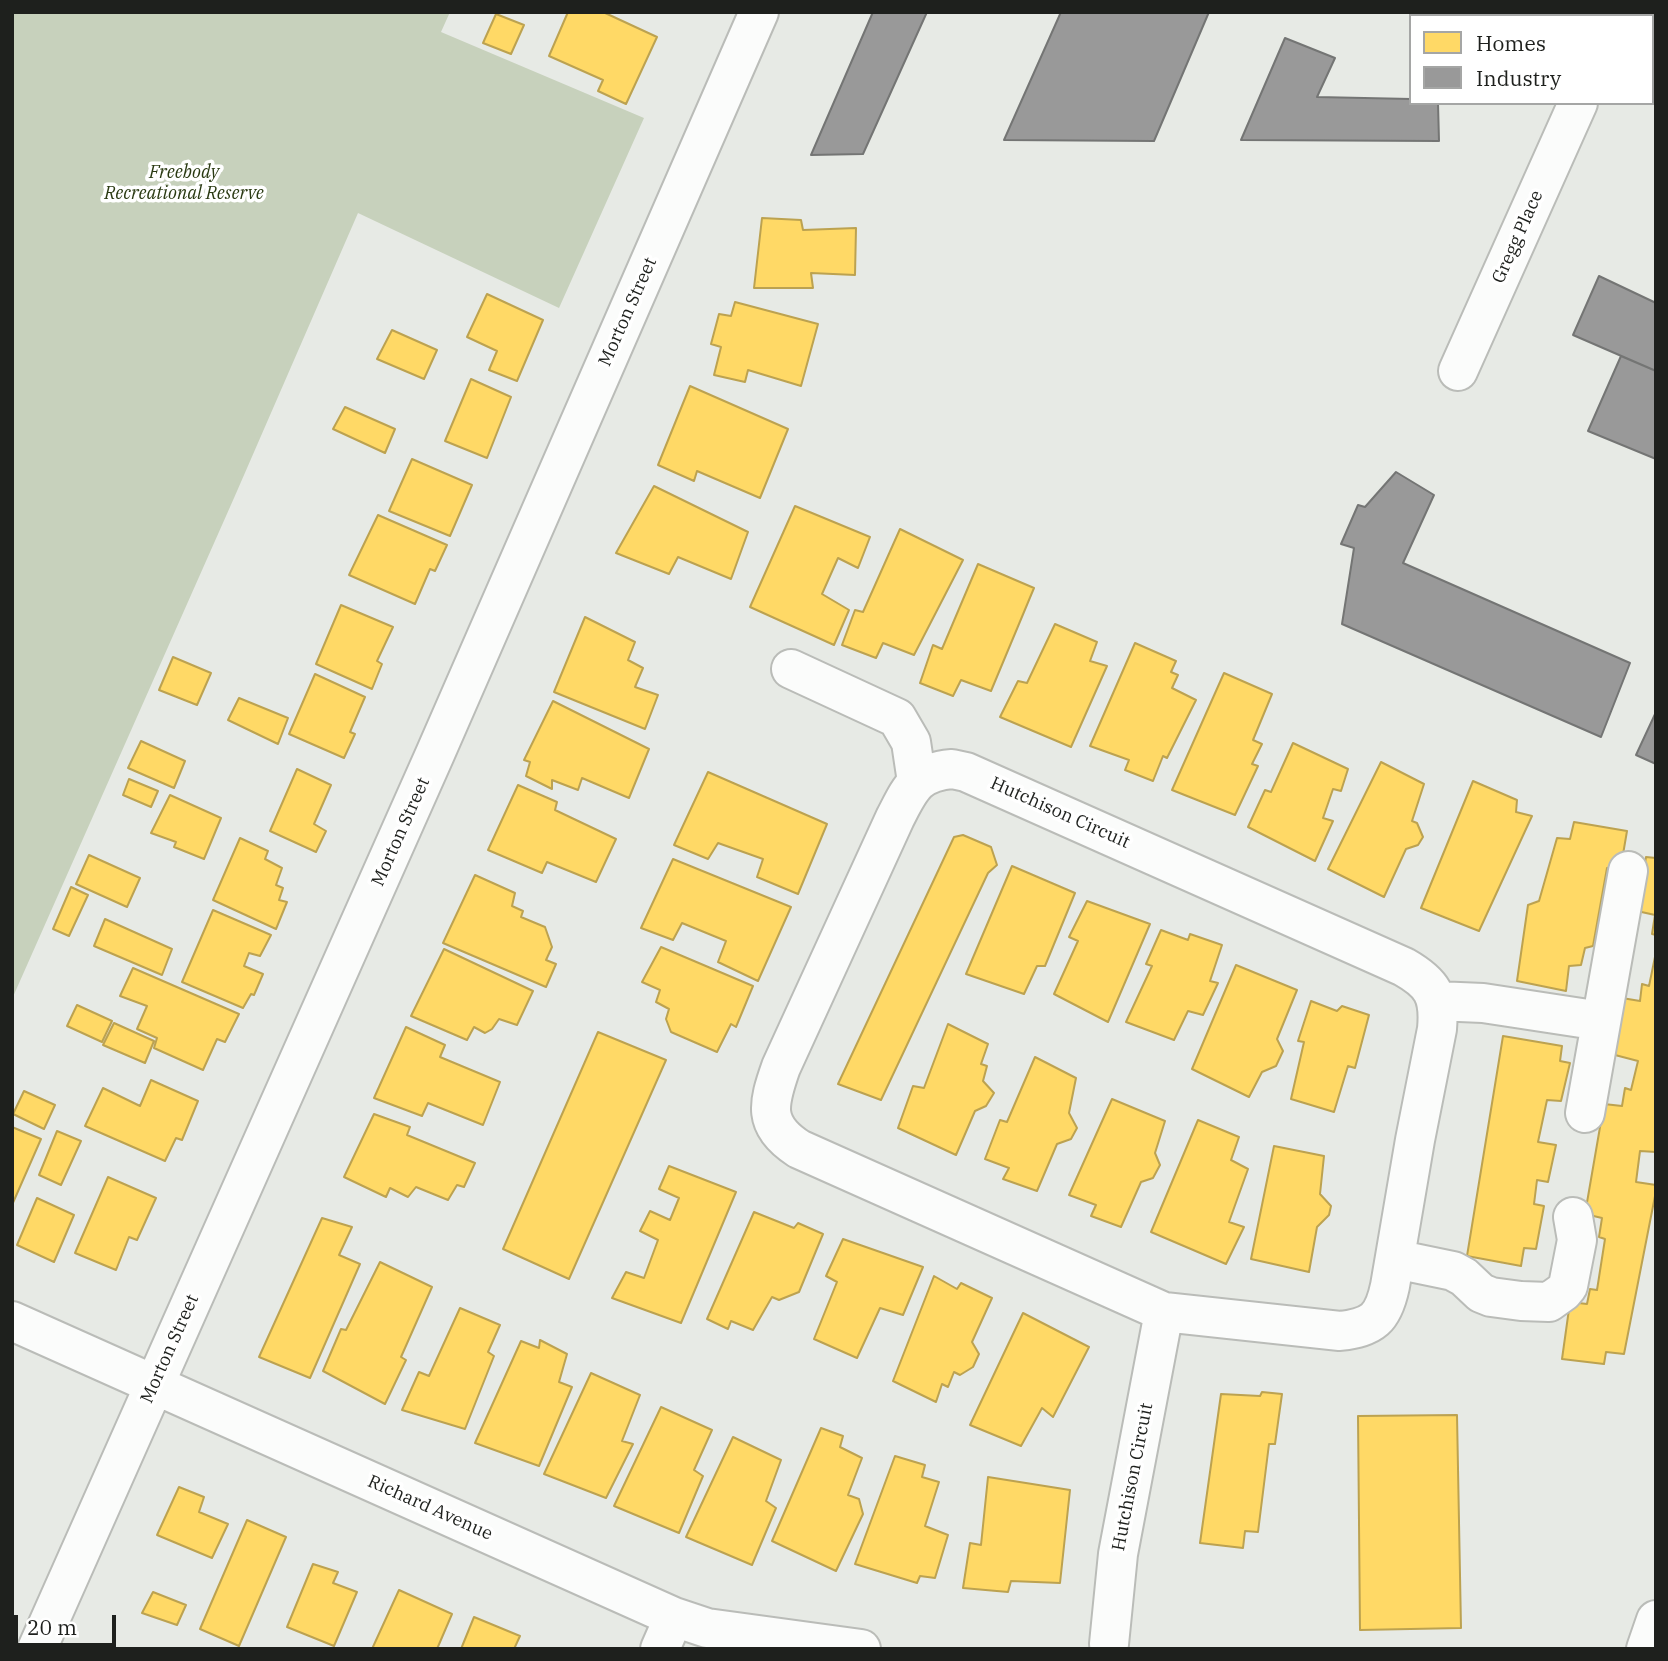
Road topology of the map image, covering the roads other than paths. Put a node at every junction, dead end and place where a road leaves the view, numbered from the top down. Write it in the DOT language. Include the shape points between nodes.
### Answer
graph roads {
  1 [pos="759,12"];
  2 [pos="1577,105"];
  3 [pos="1458,371"];
  4 [pos="791,669"];
  5 [pos="917,782"];
  6 [pos="1628,871"];
  7 [pos="1436,1001"];
  8 [pos="1601,1021"];
  9 [pos="1585,1113"];
  10 [pos="1573,1217"];
  11 [pos="1395,1259"];
  12 [pos="1164,1312"];
  13 [pos="12,1321"];
  14 [pos="154,1384"];
  15 [pos="1656,1620"];
  16 [pos="667,1633"];
  17 [pos="1106,1647"];
  18 [pos="37,1649"];
  19 [pos="861,1649"];
  20 [pos="1646,1649"];
  1 -- 14 [label="street, Morton Street"];
  2 -- 3 [label="street, Gregg Place"];
  4 -- 5 [label="street" via="897,718 911,742"];
  5 -- 7 [label="street, Hutchison Circuit" via="937,770 966,772 1404,967 1426,981"];
  5 -- 12 [label="street" via="895,818 781,1067 770,1112 777,1128 799,1149"];
  6 -- 8 [label="street"];
  7 -- 8 [label="street" via="1482,1003"];
  7 -- 11 [label="street" via="1437,1029"];
  8 -- 9 [label="street"];
  10 -- 11 [label="street" via="1577,1240 1568,1286 1549,1302 1491,1297 1453,1272"];
  11 -- 12 [label="street" via="1383,1309 1376,1320 1354,1329"];
  12 -- 17 [label="street, Hutchison Circuit" via="1118,1554"];
  13 -- 14 [label="street, Richard Avenue"];
  14 -- 16 [label="street, Richard Avenue"];
  14 -- 18 [label="street, Morton Street"];
  15 -- 20 [label="street"];
  16 -- 19 [label="street, Richard Avenue" via="707,1628"];
}
